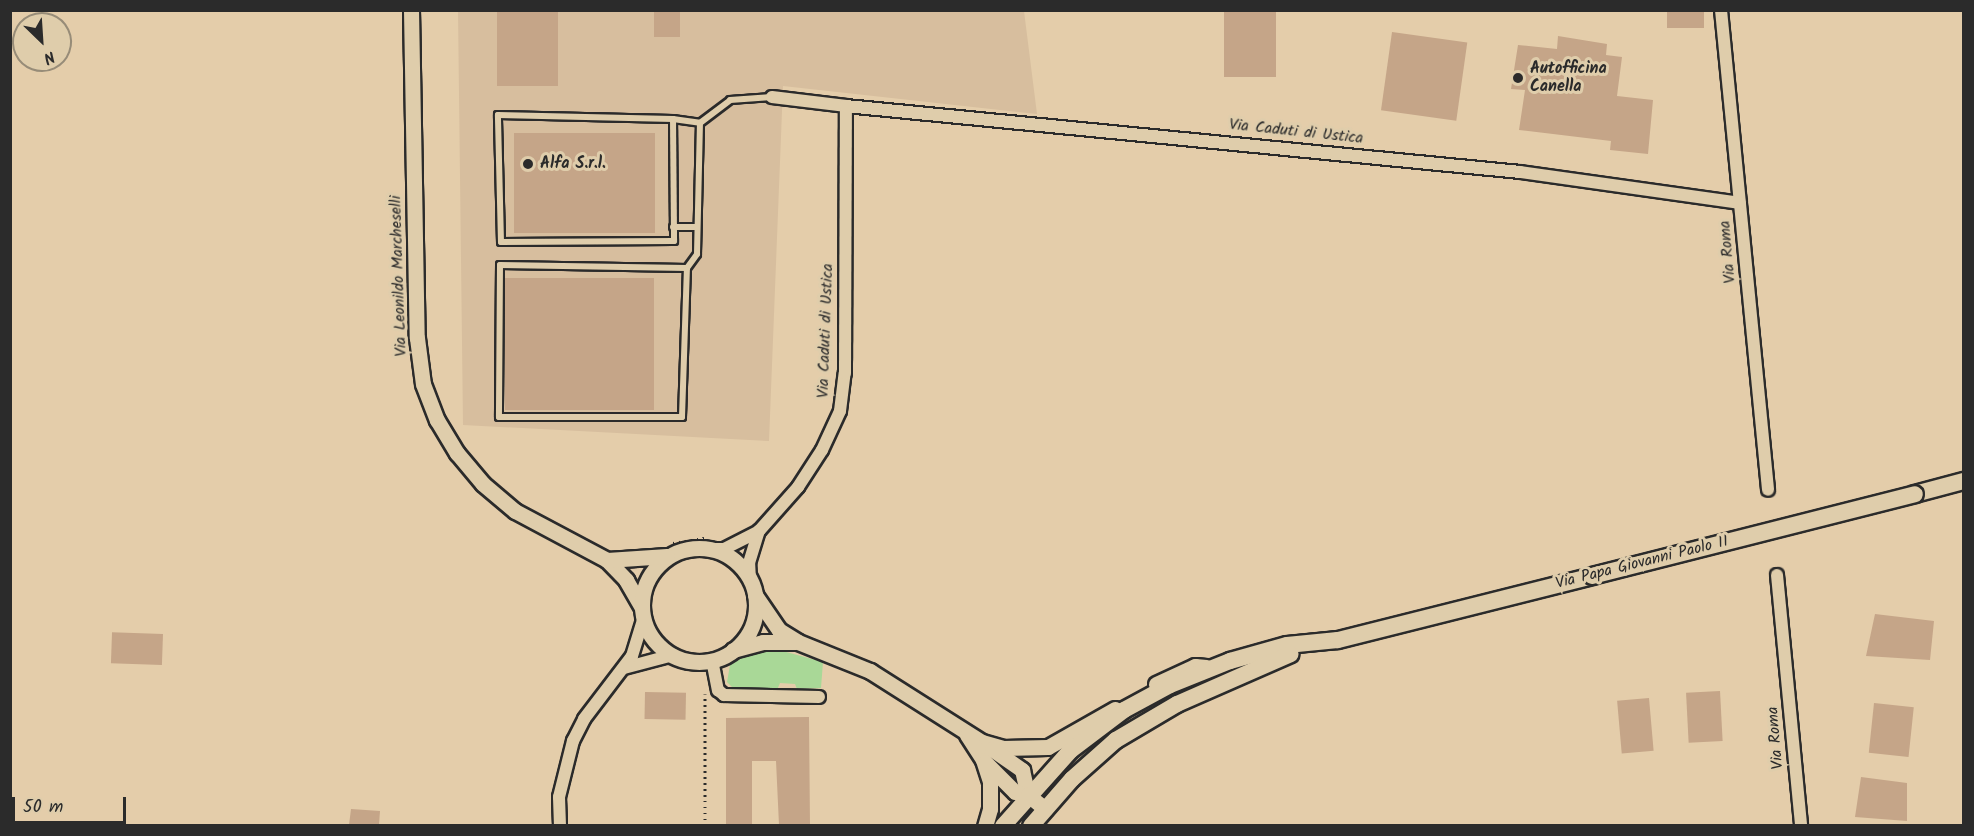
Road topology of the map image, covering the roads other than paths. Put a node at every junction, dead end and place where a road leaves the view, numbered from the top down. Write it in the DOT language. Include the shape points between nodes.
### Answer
graph roads {
  1 [pos="411,10"];
  2 [pos="1721,10"];
  3 [pos="772,97"];
  4 [pos="846,106"];
  5 [pos="673,119"];
  6 [pos="700,123"];
  7 [pos="1740,203"];
  8 [pos="674,227"];
  9 [pos="697,227"];
  10 [pos="687,268"];
  11 [pos="1964,481"];
  12 [pos="1768,490"];
  13 [pos="759,531"];
  14 [pos="711,549"];
  15 [pos="675,553"];
  16 [pos="608,560"];
  17 [pos="1777,575"];
  18 [pos="753,587"];
  19 [pos="642,613"];
  20 [pos="798,642"];
  21 [pos="1320,644"];
  22 [pos="733,650"];
  23 [pos="673,656"];
  24 [pos="712,660"];
  25 [pos="1212,668"];
  26 [pos="623,669"];
  27 [pos="819,697"];
  28 [pos="967,735"];
  29 [pos="982,742"];
  30 [pos="983,760"];
  31 [pos="1028,795"];
  32 [pos="1045,809"];
  33 [pos="560,825"];
  34 [pos="985,825"];
  35 [pos="1003,825"];
  36 [pos="1031,825"];
  37 [pos="1801,825"];
  1 -- 16 [label="street, Via Leonildo Marcheselli" via="417,338 423,384 437,420 457,453 483,484 515,511"];
  2 -- 7 [label="street, Via Roma"];
  3 -- 4 [label="street, Via Caduti di Ustica"];
  3 -- 6 [label="lane" via="730,100"];
  4 -- 7 [label="street, Via Caduti di Ustica" via="1508,171"];
  4 -- 13 [label="street, Via Caduti di Ustica" via="844,373 840,411 822,450 798,487"];
  5 -- 6 [label="lane"];
  5 -- 8 [label="lane"];
  5 -- 8 [label="lane" via="498,115 501,242 674,241"];
  6 -- 9 [label="lane"];
  7 -- 12 [label="street, Via Roma"];
  8 -- 9 [label="lane"];
  9 -- 10 [label="lane" via="697,254"];
  10 -- 10 [label="lane" via="682,417 499,417 500,265"];
  11 -- 21 [label="main road, Via Papa Giovanni Paolo II, bridge"];
  13 -- 14 [label="street, Via Caduti di Ustica" via="724,549"];
  13 -- 18 [label="street, Via Caduti di Ustica" via="749,562"];
  14 -- 15 [label="street"];
  14 -- 18 [label="street" via="731,557"];
  15 -- 16 [label="street, Via Leonildo Marcheselli" via="659,559"];
  15 -- 19 [label="street" via="655,567 646,582"];
  16 -- 19 [label="street, Via Leonildo Marcheselli" via="626,580"];
  17 -- 37 [label="street, Via Roma"];
  18 -- 20 [label="street" via="769,620"];
  18 -- 22 [label="street" via="750,630"];
  19 -- 23 [label="street" via="655,642"];
  19 -- 26 [label="street" via="640,638"];
  20 -- 22 [label="street" via="763,642"];
  20 -- 28 [label="street" via="870,670 945,716"];
  21 -- 25 [label="main road, Via Papa Giovanni Paolo II" via="1287,645"];
  21 -- 32 [label="main road, Via Papa Giovanni Paolo II" via="1240,673 1116,740"];
  22 -- 24 [label="street"];
  23 -- 24 [label="street" via="698,662"];
  23 -- 26 [label="street"];
  24 -- 27 [label="street" via="718,690 724,695"];
  25 -- 29 [label="street, Via Papa Giovanni Paolo II" via="1196,666 1175,674 1048,747 1003,748"];
  25 -- 31 [label="main road, Via Papa Giovanni Paolo II" via="1124,710 1070,751"];
  26 -- 33 [label="street" via="584,719 573,741 559,797"];
  28 -- 29 [label="street, Via Papa Giovanni Paolo II"];
  28 -- 30 [label="street"];
  29 -- 31 [label="street" via="1022,770"];
  30 -- 31 [label="street" via="1015,792"];
  30 -- 34 [label="street" via="990,782 990,808"];
  31 -- 32 [label="street"];
  31 -- 35 [label="main road, Via Papa Giovanni Paolo II"];
  32 -- 36 [label="main road, Via Papa Giovanni Paolo II"];
}
